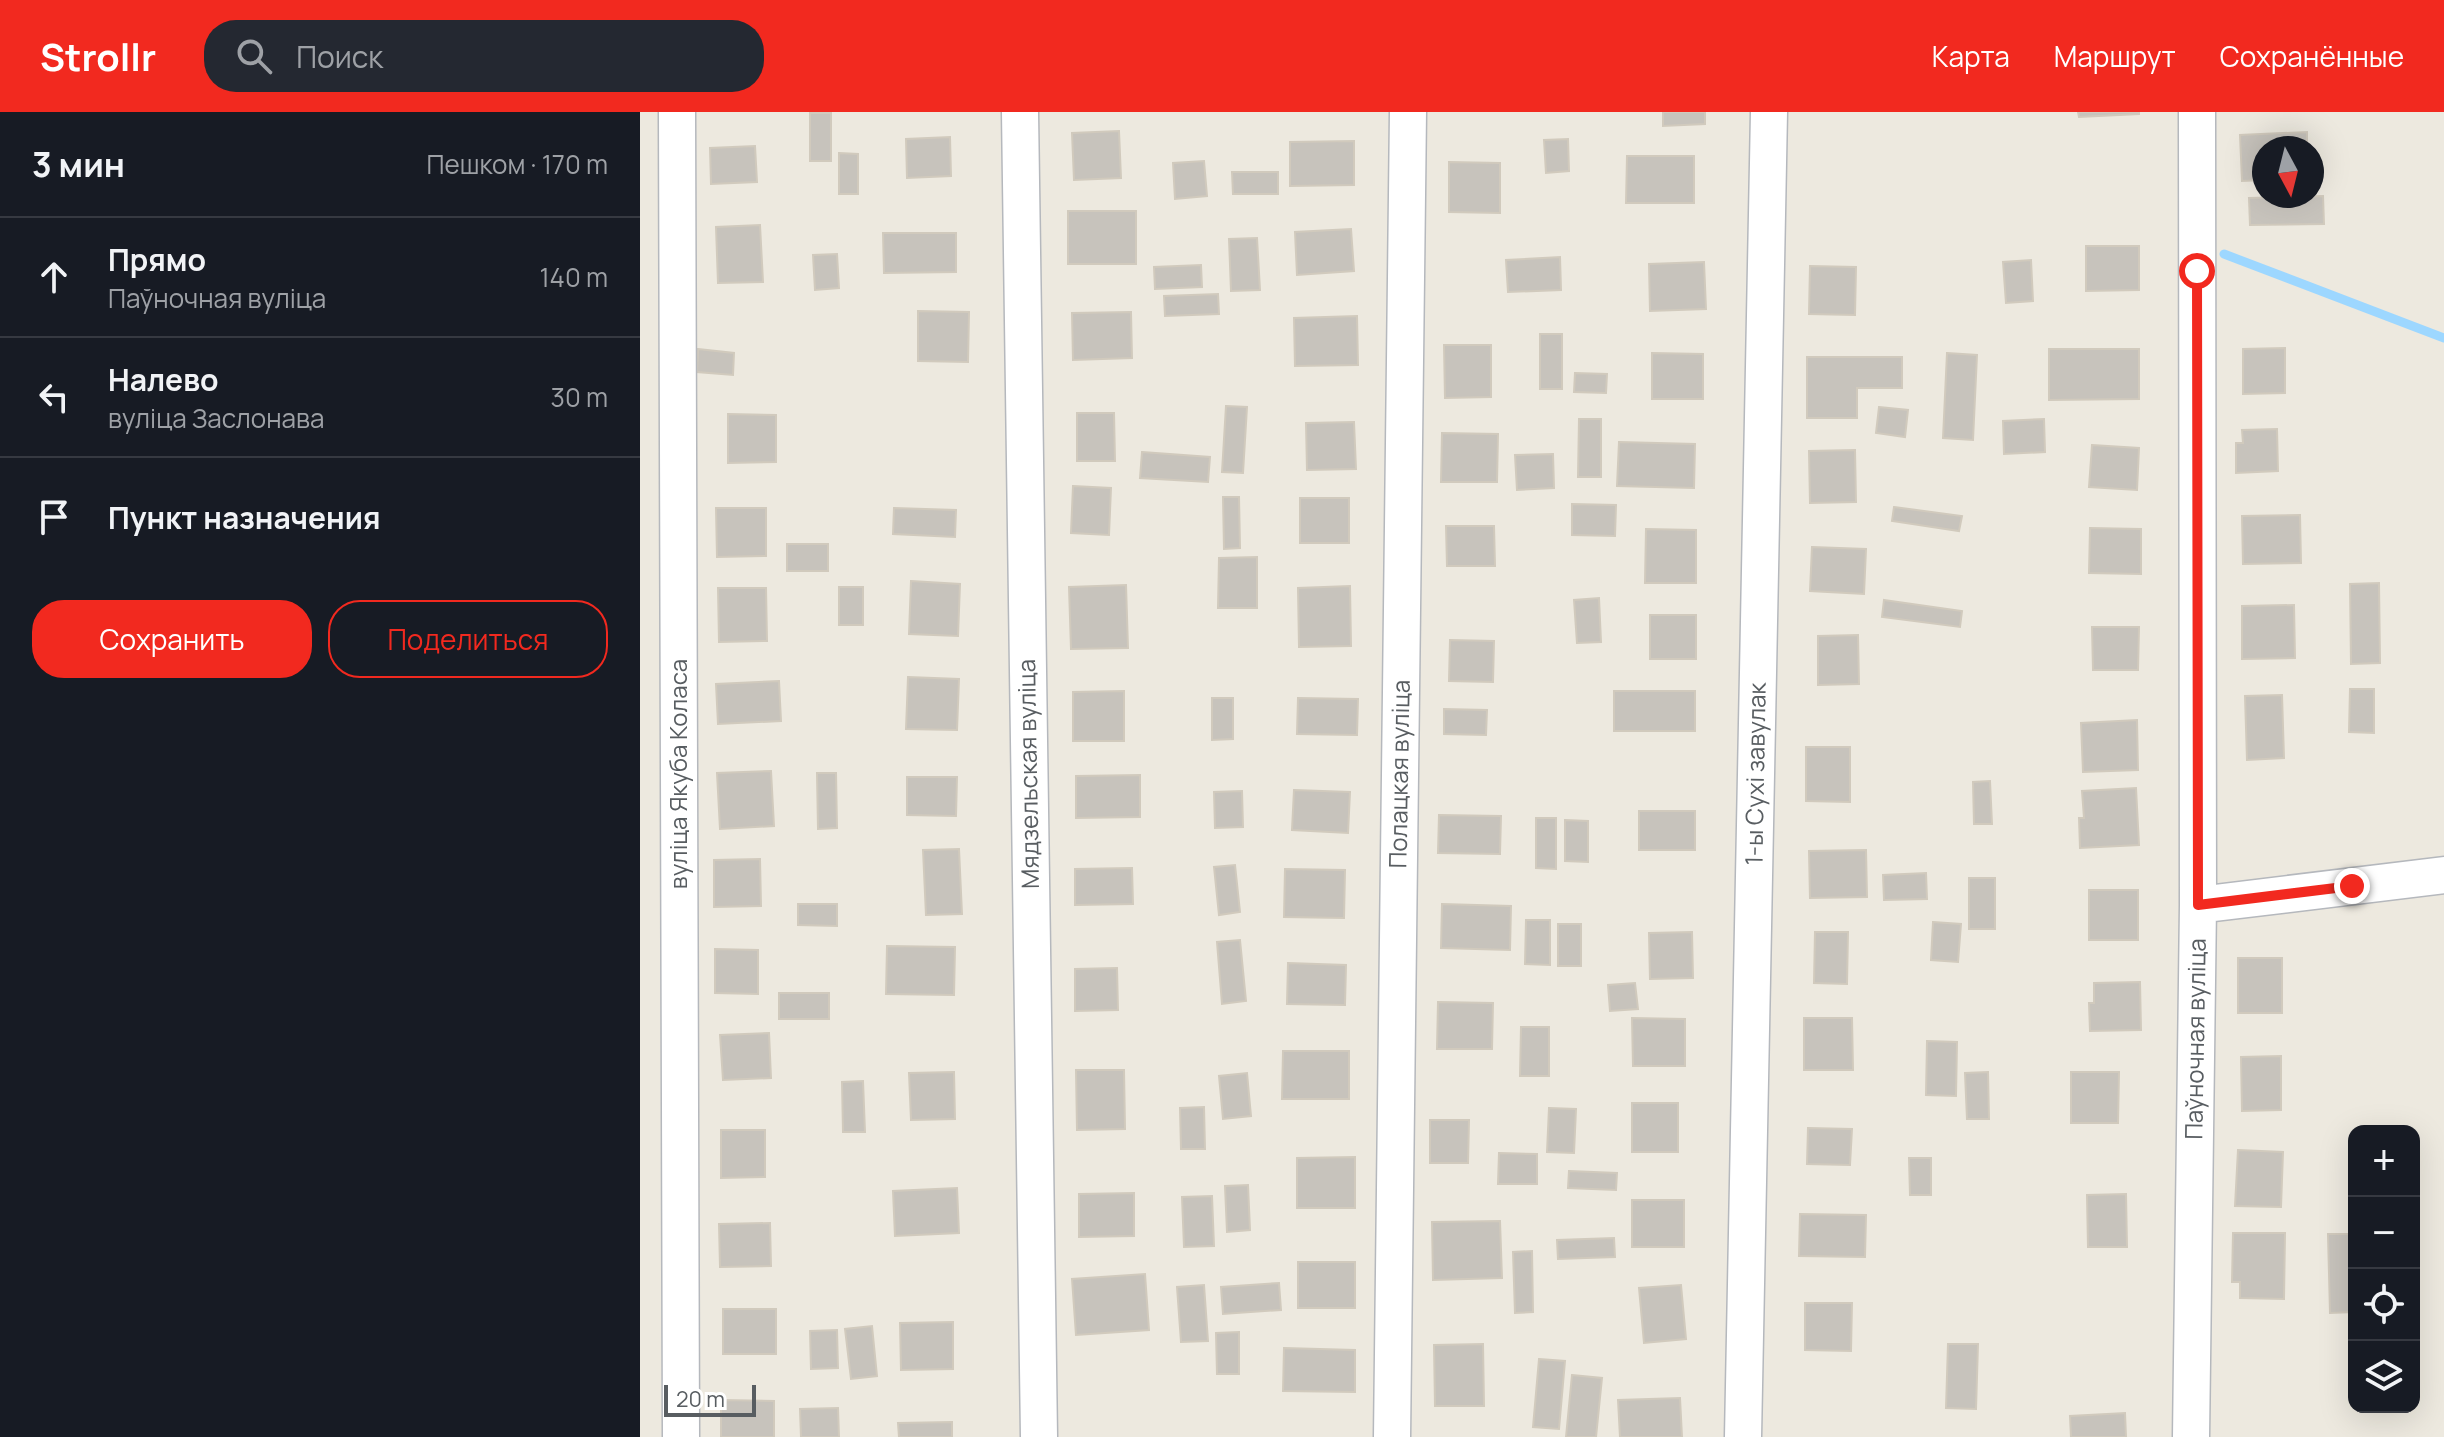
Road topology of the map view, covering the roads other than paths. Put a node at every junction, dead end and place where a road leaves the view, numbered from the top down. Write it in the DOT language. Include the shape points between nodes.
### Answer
graph roads {
  1 [pos="677,112"];
  2 [pos="1020,112"];
  3 [pos="1408,112"];
  4 [pos="1769,112"];
  5 [pos="2197,112"];
  6 [pos="2444,875"];
  7 [pos="2198,905"];
  8 [pos="681,1437"];
  9 [pos="1039,1437"];
  10 [pos="1392,1437"];
  11 [pos="1743,1437"];
  12 [pos="2191,1437"];
  1 -- 8 [label="street, вуліца Якуба Коласа"];
  2 -- 9 [label="street, Мядзельская вуліца"];
  3 -- 10 [label="street, Полацкая вуліца"];
  4 -- 11 [label="street, 1-ы Сухі завулак"];
  5 -- 7 [label="street, Паўночная вуліца"];
  6 -- 7 [label="street"];
  7 -- 12 [label="street, Паўночная вуліца"];
}
